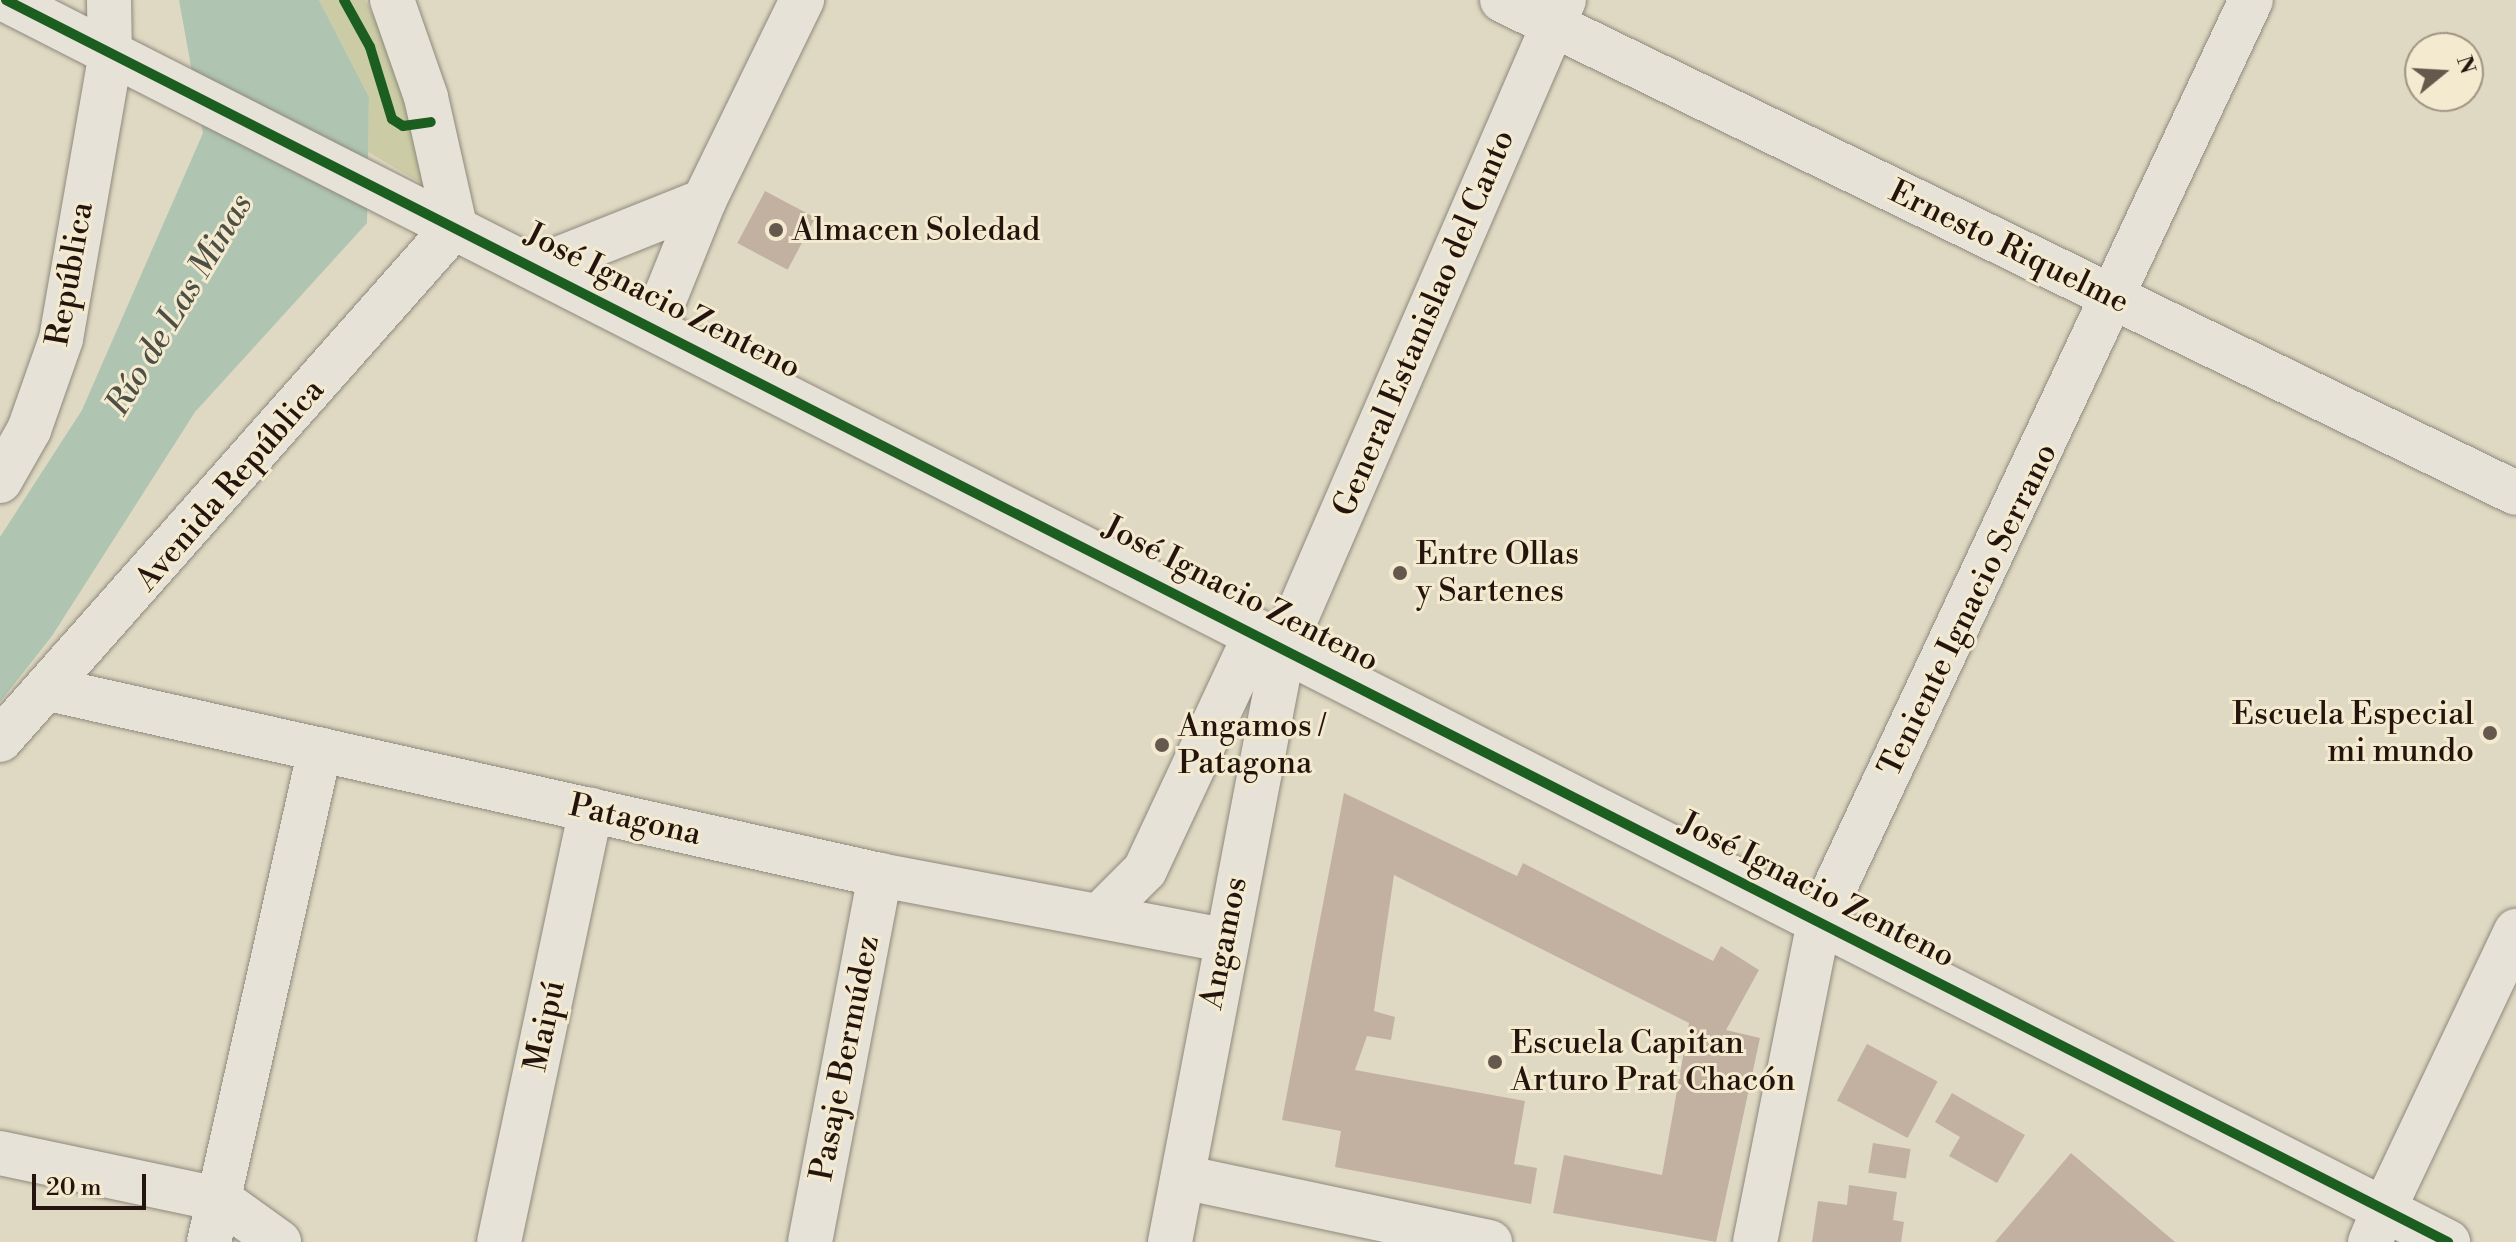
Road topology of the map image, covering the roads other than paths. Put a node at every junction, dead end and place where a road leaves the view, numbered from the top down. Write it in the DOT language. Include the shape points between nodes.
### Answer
graph roads {
  1 [pos="6,0"];
  2 [pos="109,0"];
  3 [pos="392,0"];
  4 [pos="802,0"];
  5 [pos="1502,0"];
  6 [pos="2251,0"];
  7 [pos="1558,12"];
  8 [pos="110,58"];
  9 [pos="704,201"];
  10 [pos="455,226"];
  11 [pos="538,267"];
  12 [pos="2116,299"];
  13 [pos="654,325"];
  14 [pos="0,481"];
  15 [pos="2516,493"];
  16 [pos="1271,638"];
  17 [pos="49,689"];
  18 [pos="0,740"];
  19 [pos="320,749"];
  20 [pos="591,810"];
  21 [pos="880,875"];
  22 [pos="1103,912"];
  23 [pos="1819,921"];
  24 [pos="2516,931"];
  25 [pos="1223,940"];
  26 [pos="0,1153"];
  27 [pos="1183,1177"];
  28 [pos="219,1199"];
  29 [pos="2377,1225"];
  30 [pos="209,1242"];
  31 [pos="279,1242"];
  32 [pos="499,1242"];
  33 [pos="810,1242"];
  34 [pos="1170,1242"];
  35 [pos="1490,1242"];
  36 [pos="1755,1242"];
  37 [pos="2448,1242"];
  1 -- 8 [label="street, José Ignacio Zenteno"];
  2 -- 8 [label="street, República"];
  3 -- 10 [label="street" via="426,97"];
  4 -- 9 [label="street"];
  5 -- 7 [label="street, Ernesto Riquelme"];
  6 -- 12 [label="street, Teniente Ignacio Serrano"];
  7 -- 12 [label="street, Ernesto Riquelme"];
  7 -- 16 [label="street, General Estanislao del Canto"];
  8 -- 10 [label="street, José Ignacio Zenteno"];
  8 -- 14 [label="street, República" via="61,339 29,430"];
  9 -- 11 [label="street"];
  9 -- 13 [label="street"];
  10 -- 11 [label="street, José Ignacio Zenteno"];
  10 -- 17 [label="street, Avenida República"];
  11 -- 13 [label="street, José Ignacio Zenteno"];
  12 -- 15 [label="street, Ernesto Riquelme"];
  12 -- 23 [label="street, Teniente Ignacio Serrano"];
  13 -- 16 [label="street, José Ignacio Zenteno"];
  16 -- 22 [label="street" via="1145,870"];
  16 -- 23 [label="street, José Ignacio Zenteno"];
  16 -- 25 [label="street, Angamos"];
  17 -- 18 [label="street, Avenida República"];
  17 -- 19 [label="street, Patagona"];
  19 -- 20 [label="street, Patagona"];
  19 -- 28 [label="street"];
  20 -- 21 [label="street, Patagona"];
  20 -- 32 [label="street, Maipú"];
  21 -- 22 [label="street, Patagona"];
  21 -- 33 [label="street, Pasaje Bermúdez"];
  22 -- 25 [label="street, Patagona"];
  23 -- 29 [label="street, José Ignacio Zenteno"];
  23 -- 36 [label="street, Teniente Ignacio Serrano"];
  24 -- 29 [label="street"];
  25 -- 27 [label="street, Angamos"];
  26 -- 28 [label="street"];
  27 -- 34 [label="street, Angamos"];
  27 -- 35 [label="street"];
  28 -- 30 [label="street"];
  28 -- 31 [label="street"];
  29 -- 37 [label="street, José Ignacio Zenteno"];
}
